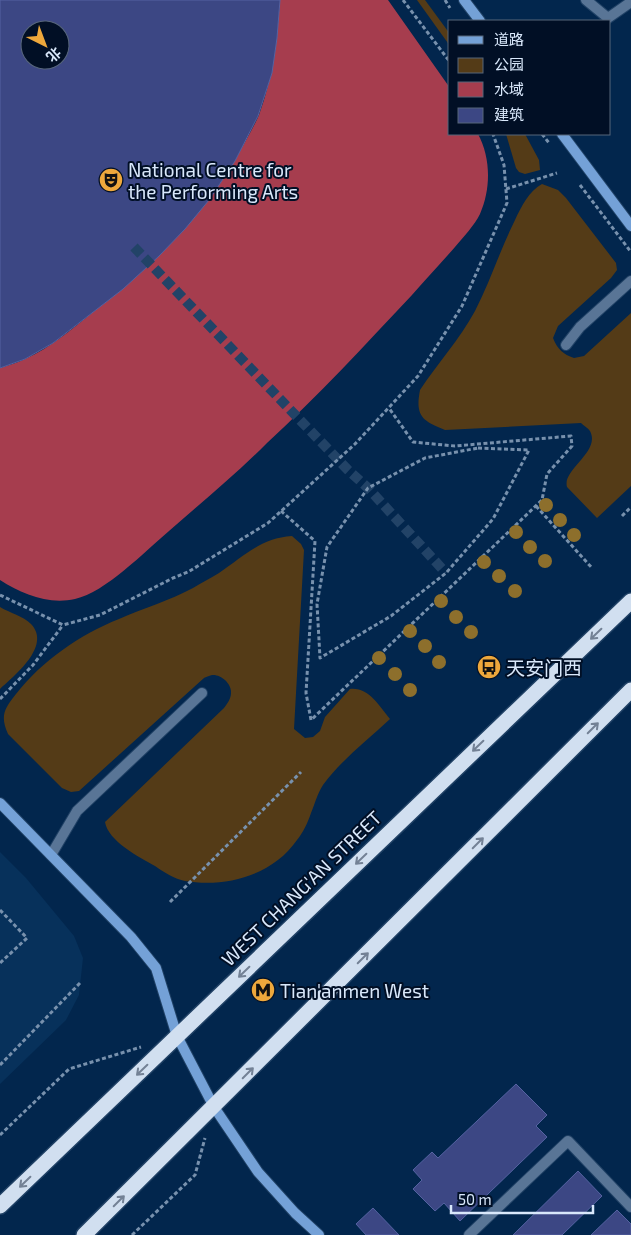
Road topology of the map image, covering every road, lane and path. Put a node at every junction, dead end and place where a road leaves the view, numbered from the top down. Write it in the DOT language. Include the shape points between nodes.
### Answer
graph roads {
  1 [pos="403,0"];
  2 [pos="464,0"];
  3 [pos="586,0"];
  4 [pos="631,2"];
  5 [pos="479,20"];
  6 [pos="448,59"];
  7 [pos="493,135"];
  8 [pos="563,135"];
  9 [pos="557,173"];
  10 [pos="506,190"];
  11 [pos="631,226"];
  12 [pos="631,281"];
  13 [pos="566,346"];
  14 [pos="389,408"];
  15 [pos="529,450"];
  16 [pos="536,506"];
  17 [pos="631,507"];
  18 [pos="281,511"];
  19 [pos="622,516"];
  20 [pos="592,568"];
  21 [pos="0,595"];
  22 [pos="631,601"];
  23 [pos="63,625"];
  24 [pos="631,690"];
  25 [pos="202,692"];
  26 [pos="0,699"];
  27 [pos="301,772"];
  28 [pos="0,803"];
  29 [pos="51,855"];
  30 [pos="170,902"];
  31 [pos="0,910"];
  32 [pos="0,963"];
  33 [pos="80,983"];
  34 [pos="177,1036"];
  35 [pos="150,1044"];
  36 [pos="0,1066"];
  37 [pos="214,1108"];
  38 [pos="0,1136"];
  39 [pos="0,1206"];
  40 [pos="631,1207"];
  41 [pos="84,1235"];
  42 [pos="132,1235"];
  43 [pos="319,1235"];
  44 [pos="469,1235"];
  1 -- 6 [label="path"];
  2 -- 5 [label="street"];
  3 -- 4 [label="street" via="608,18"];
  7 -- 10 [label="path" via="504,165"];
  8 -- 11 [label="street"];
  9 -- 10 [label="path"];
  10 -- 14 [label="path" via="507,203 462,306 418,376"];
  12 -- 13 [label="street" via="580,327"];
  14 -- 16 [label="path" via="413,442 455,446 571,436 572,446 547,474 542,500"];
  14 -- 18 [label="path" via="355,444"];
  15 -- 15 [label="path" via="493,519 446,573 391,616 320,658 317,604 327,547 368,488 425,458 478,448"];
  16 -- 18 [label="path" via="311,720 306,693 315,541"];
  16 -- 20 [label="path"];
  17 -- 19 [label="path"];
  18 -- 23 [label="path" via="268,523 188,572 100,615"];
  21 -- 23 [label="path"];
  22 -- 34 [label="highway, WEST CHANG'AN STREET, one-way"];
  23 -- 26 [label="path" via="33,665"];
  37 -- 24 [label="highway, one-way"];
  25 -- 29 [label="street" via="77,812"];
  27 -- 30 [label="path"];
  28 -- 29 [label="street"];
  29 -- 34 [label="street" via="131,937 156,968"];
  31 -- 32 [label="path" via="27,938"];
  33 -- 36 [label="path"];
  34 -- 37 [label="street"];
  34 -- 39 [label="highway, WEST CHANG'AN STREET, one-way"];
  35 -- 38 [label="path" via="69,1069"];
  41 -- 37 [label="highway, one-way"];
  37 -- 42 [label="path" via="195,1175"];
  37 -- 43 [label="street" via="258,1172"];
  40 -- 44 [label="street" via="568,1141"];
}
